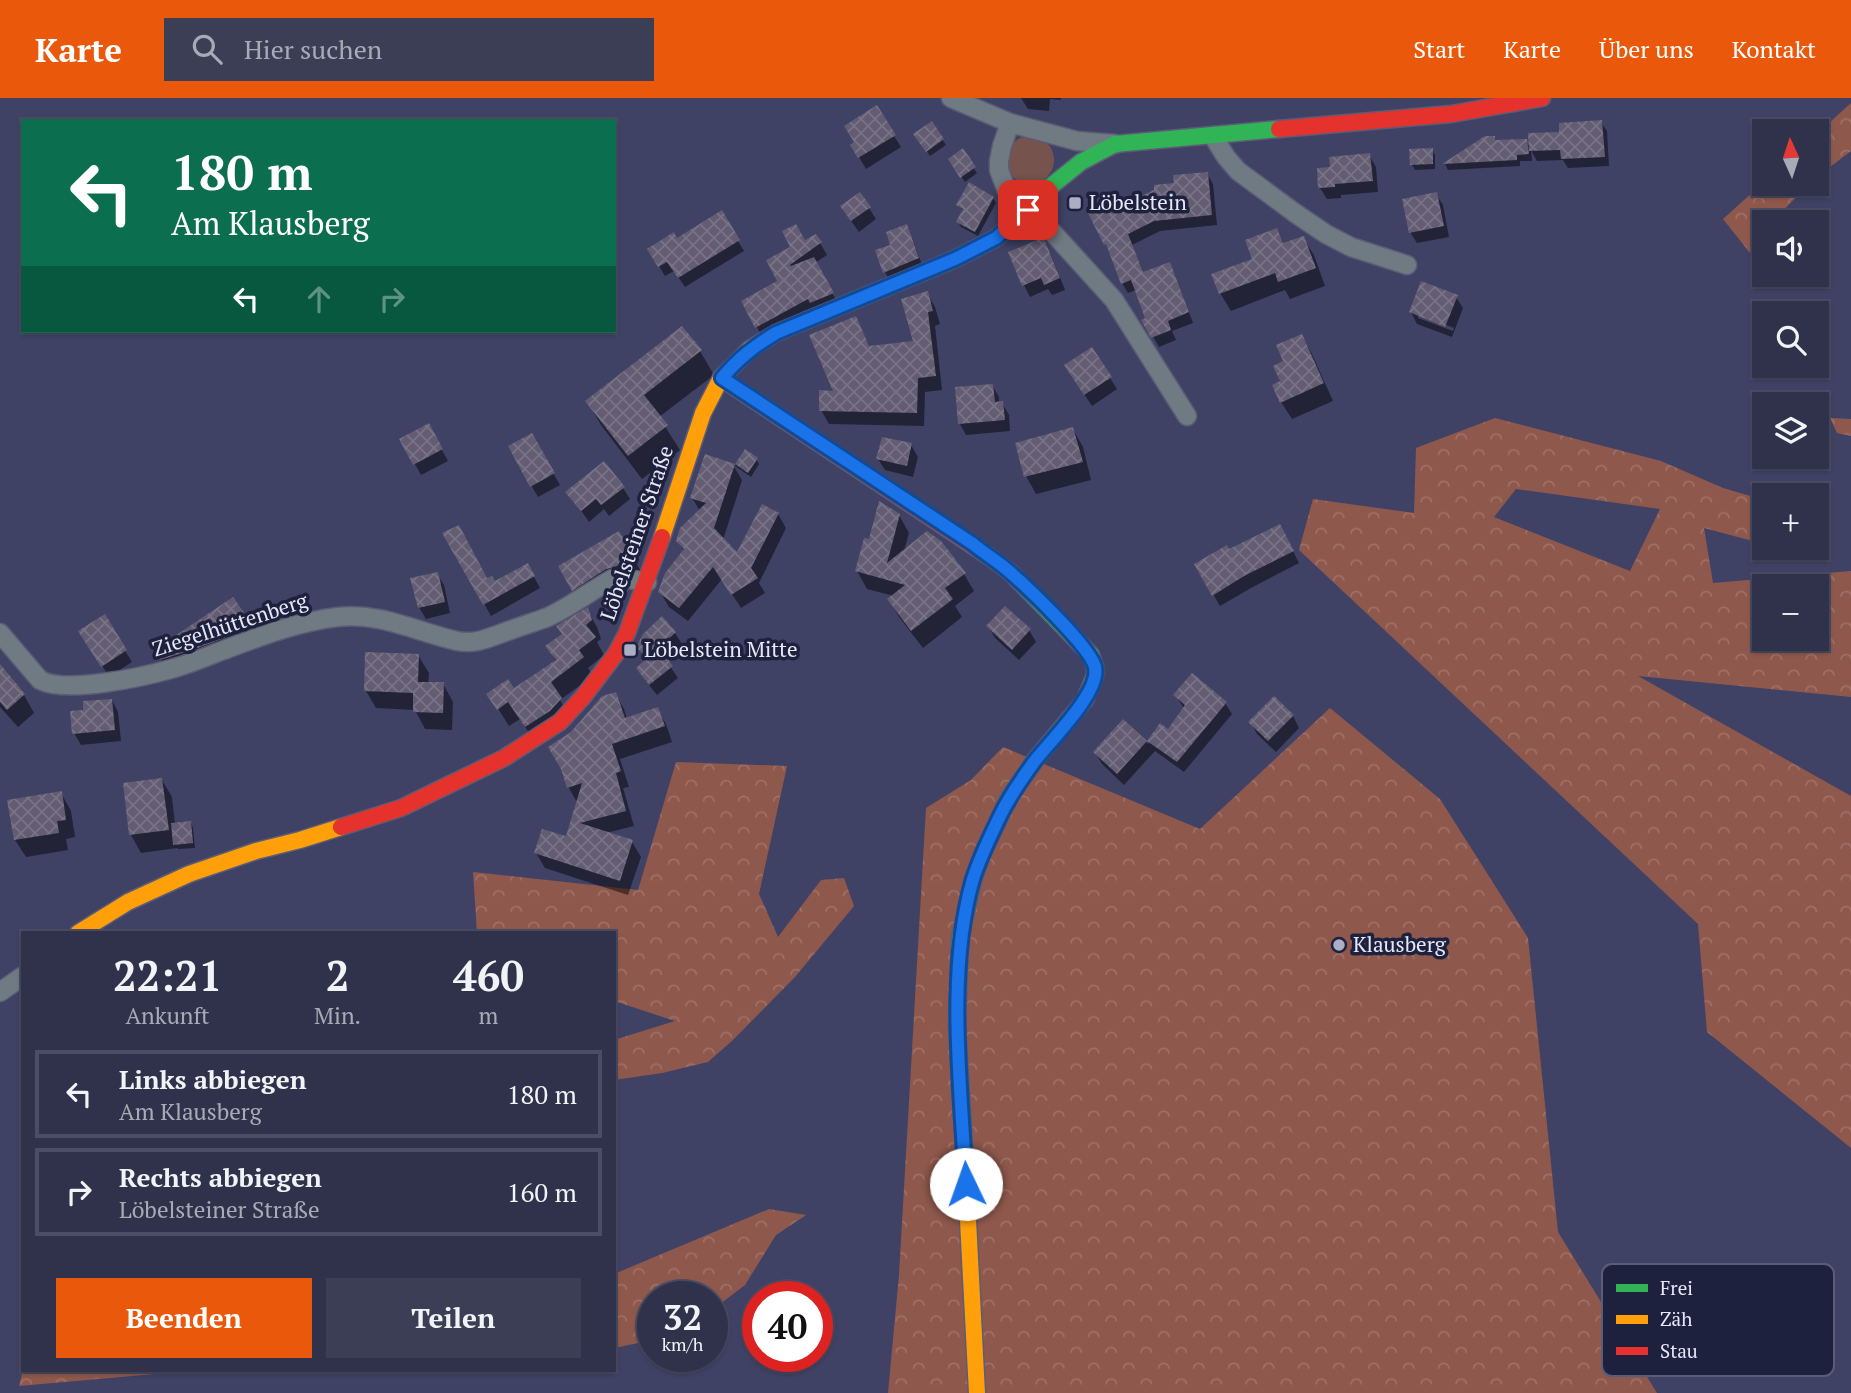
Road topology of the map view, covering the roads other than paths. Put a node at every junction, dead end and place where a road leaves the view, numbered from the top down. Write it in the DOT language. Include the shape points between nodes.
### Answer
graph roads {
  1 [pos="951,98"];
  2 [pos="1542,98"];
  3 [pos="1010,123"];
  4 [pos="1213,136"];
  5 [pos="1115,145"];
  6 [pos="1028,210"];
  7 [pos="1406,265"];
  8 [pos="722,378"];
  9 [pos="1188,416"];
  10 [pos="647,582"];
  11 [pos="0,634"];
  12 [pos="81,931"];
  13 [pos="21,977"];
  14 [pos="0,992"];
  15 [pos="977,1393"];
  1 -- 3 [label="street"];
  2 -- 4 [label="street, Löbelsteiner Straße" via="1451,114"];
  3 -- 5 [label="street" via="1077,141"];
  3 -- 6 [label="street" via="999,170 1007,191"];
  4 -- 5 [label="street, Löbelsteiner Straße"];
  4 -- 7 [label="street" via="1238,171 1326,234"];
  5 -- 6 [label="street, Löbelsteiner Straße" via="1081,162"];
  6 -- 8 [label="street, Löbelsteiner Straße" via="996,238 955,259 776,333 750,349"];
  6 -- 9 [label="street" via="1114,300"];
  8 -- 10 [label="street, Löbelsteiner Straße" via="703,413"];
  8 -- 15 [label="street" via="1010,572 1091,655 1095,667 1085,700 1009,798 973,880 960,938 957,1026"];
  10 -- 11 [label="street, Ziegelhüttenberg" via="612,579 550,616 475,643 378,619 342,616 275,631 147,676 83,685 40,680"];
  10 -- 12 [label="street, Löbelsteiner Straße" via="615,655 560,722 532,741 401,808 189,874 128,902"];
  13 -- 14 [label="street"];
}
